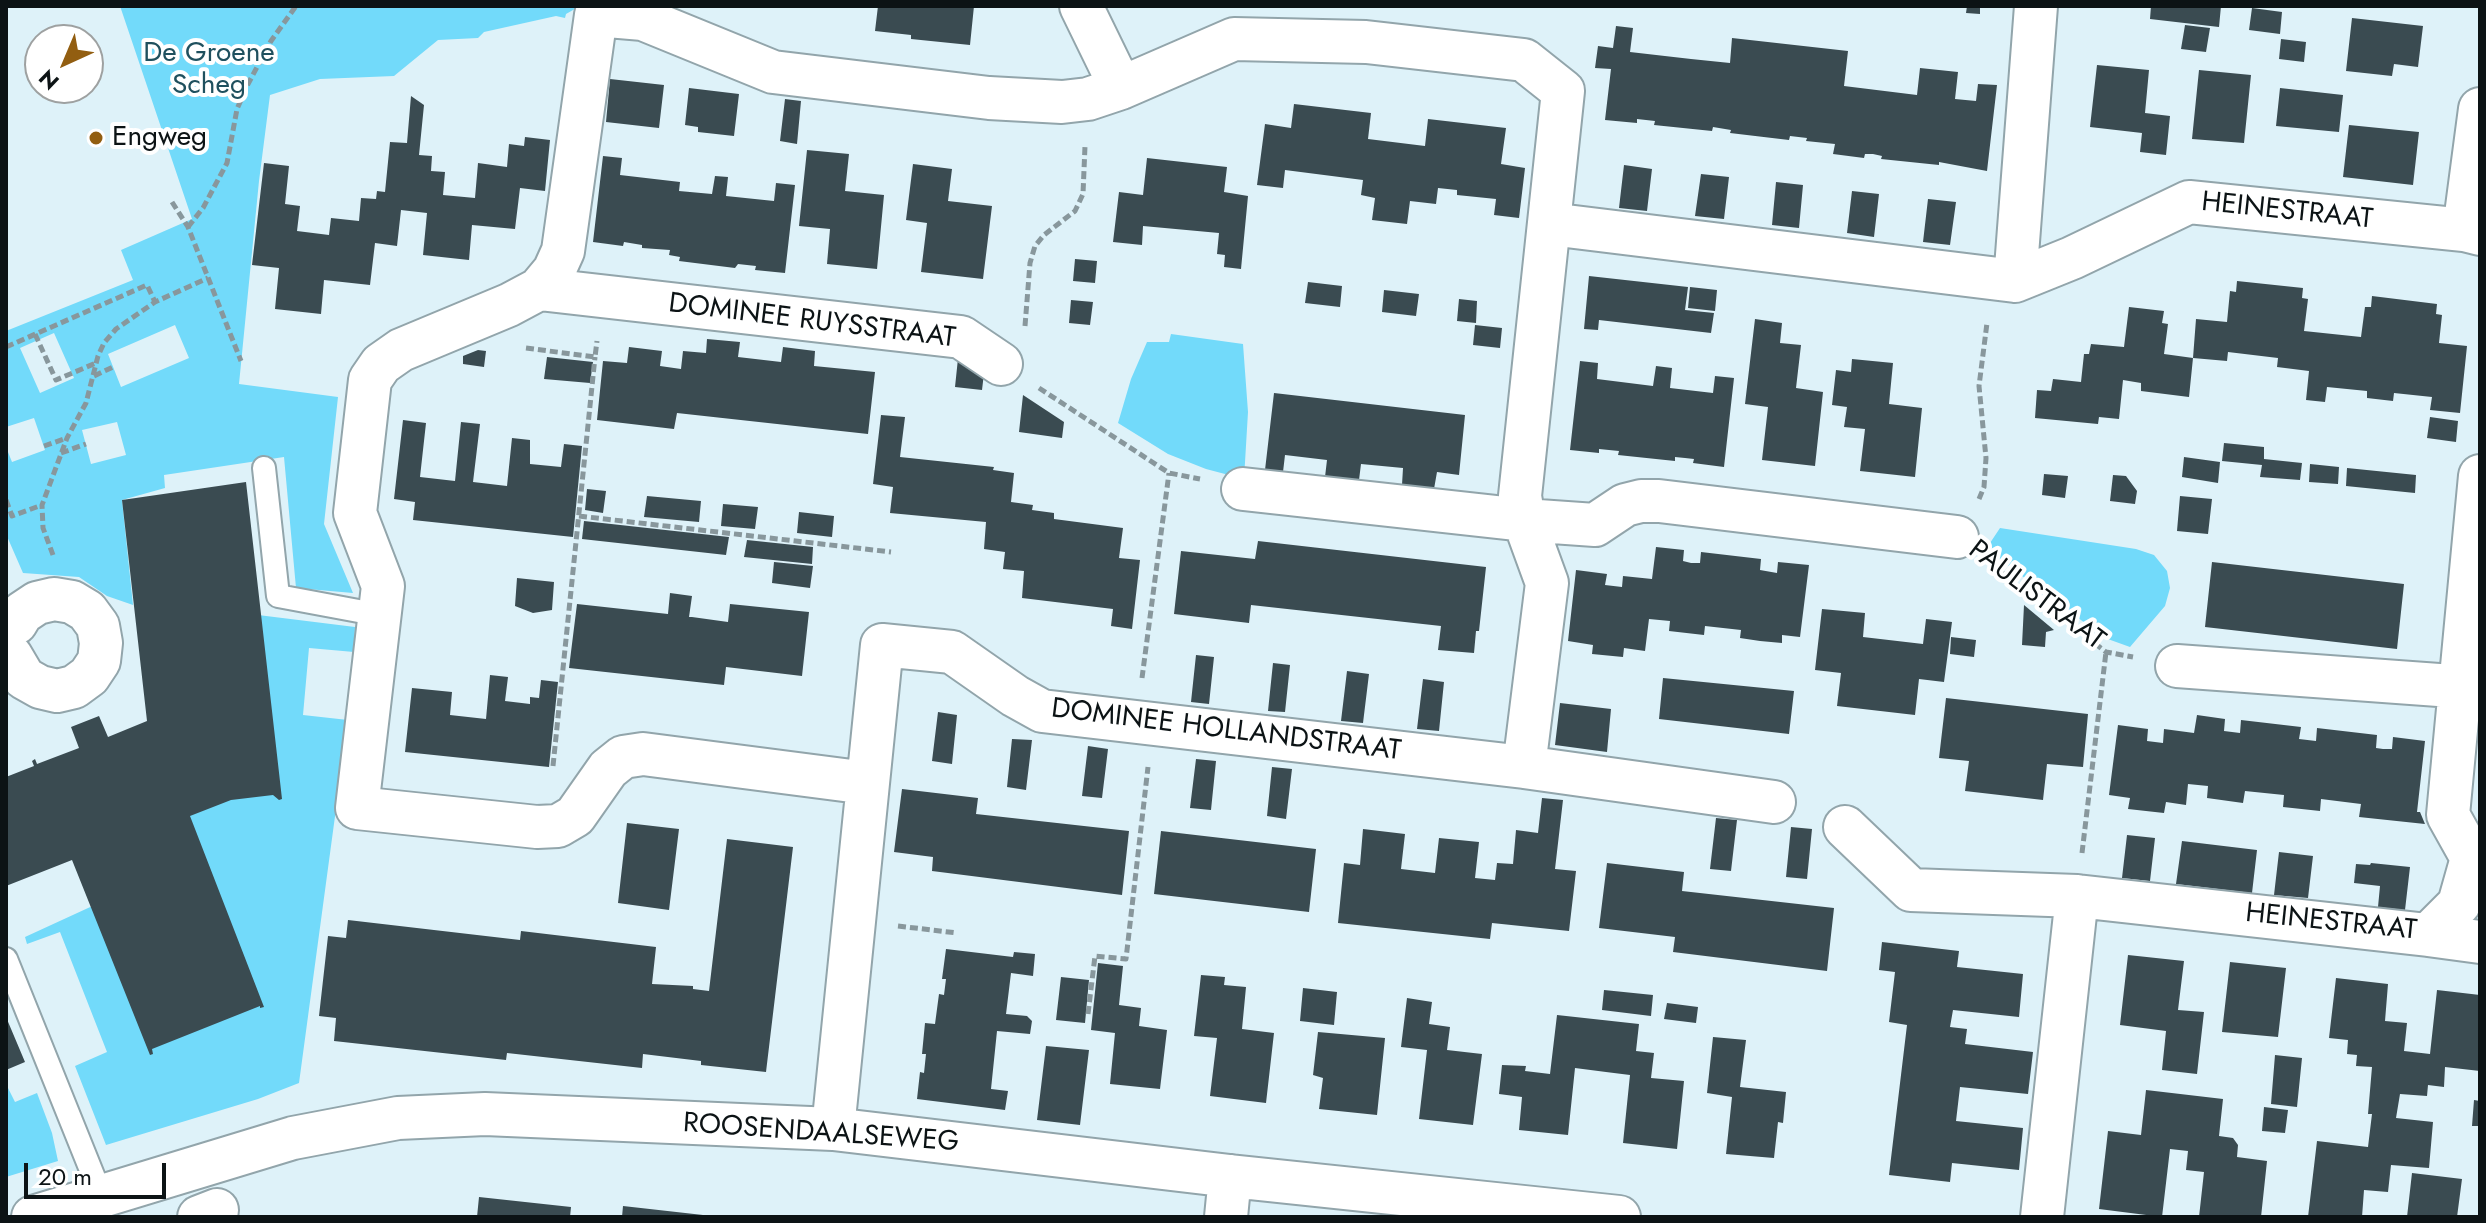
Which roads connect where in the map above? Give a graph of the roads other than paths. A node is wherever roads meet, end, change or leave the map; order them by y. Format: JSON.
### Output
{"nodes":[{"id":1,"x":1081,"y":6,"type":"edge"},
{"id":2,"x":2036,"y":6,"type":"edge"},
{"id":3,"x":1104,"y":93,"type":"junction"},
{"id":4,"x":2480,"y":109,"type":"edge"},
{"id":5,"x":1550,"y":224,"type":"junction"},
{"id":6,"x":2472,"y":232,"type":"edge"},
{"id":7,"x":2006,"y":280,"type":"junction"},
{"id":8,"x":539,"y":289,"type":"junction"},
{"id":9,"x":1001,"y":364,"type":"road end"},
{"id":10,"x":264,"y":468,"type":"dead end"},
{"id":11,"x":2480,"y":476,"type":"edge"},
{"id":12,"x":1243,"y":489,"type":"road end"},
{"id":13,"x":1524,"y":520,"type":"junction"},
{"id":14,"x":1957,"y":537,"type":"road end"},
{"id":15,"x":380,"y":615,"type":"junction"},
{"id":16,"x":10,"y":635,"type":"edge"},
{"id":17,"x":2177,"y":666,"type":"road end"},
{"id":18,"x":2470,"y":687,"type":"edge"},
{"id":19,"x":1524,"y":767,"type":"junction"},
{"id":20,"x":867,"y":783,"type":"junction"},
{"id":21,"x":1774,"y":802,"type":"dead end"},
{"id":22,"x":1845,"y":827,"type":"dead end"},
{"id":23,"x":2077,"y":896,"type":"junction"},
{"id":24,"x":2428,"y":935,"type":"junction"},
{"id":25,"x":2480,"y":942,"type":"edge"},
{"id":26,"x":6,"y":959,"type":"edge"},
{"id":27,"x":833,"y":1129,"type":"junction"},
{"id":28,"x":1230,"y":1176,"type":"junction"},
{"id":29,"x":101,"y":1195,"type":"junction"},
{"id":30,"x":33,"y":1217,"type":"edge"},
{"id":31,"x":1226,"y":1217,"type":"edge"},
{"id":32,"x":1619,"y":1217,"type":"edge"},
{"id":33,"x":2042,"y":1217,"type":"edge"}],
"edges":[{"from":1,"to":3,"type":"street"},
{"from":2,"to":7,"type":"street"},
{"from":3,"to":5,"type":"street"},
{"from":3,"to":8,"type":"street"},
{"from":4,"to":6,"type":"street"},
{"from":5,"to":7,"type":"street","name":"HEINESTRAAT"},
{"from":5,"to":13,"type":"street"},
{"from":6,"to":7,"type":"street","name":"HEINESTRAAT"},
{"from":8,"to":9,"type":"street","name":"DOMINEE RUYSSTRAAT"},
{"from":8,"to":15,"type":"street"},
{"from":10,"to":15,"type":"lane"},
{"from":11,"to":18,"type":"street","name":"HEINESTRAAT"},
{"from":12,"to":13,"type":"street"},
{"from":13,"to":14,"type":"street","name":"PAULISTRAAT"},
{"from":13,"to":19,"type":"street"},
{"from":15,"to":20,"type":"street"},
{"from":16,"to":16,"type":"street"},
{"from":17,"to":18,"type":"street"},
{"from":18,"to":24,"type":"street","name":"HEINESTRAAT"},
{"from":19,"to":20,"type":"street","name":"DOMINEE HOLLANDSTRAAT"},
{"from":19,"to":21,"type":"street","name":"DOMINEE HOLLANDSTRAAT"},
{"from":20,"to":27,"type":"street","name":"DOMINEE HOLLANDSTRAAT"},
{"from":22,"to":23,"type":"street","name":"HEINESTRAAT"},
{"from":23,"to":24,"type":"street","name":"HEINESTRAAT"},
{"from":23,"to":33,"type":"street"},
{"from":24,"to":25,"type":"street"},
{"from":26,"to":29,"type":"lane"},
{"from":27,"to":28,"type":"street","name":"ROOSENDAALSEWEG"},
{"from":27,"to":29,"type":"street","name":"ROOSENDAALSEWEG"},
{"from":28,"to":31,"type":"street"},
{"from":28,"to":32,"type":"street","name":"ROOSENDAALSEWEG"},
{"from":29,"to":30,"type":"street","name":"ROOSENDAALSEWEG"}]}
